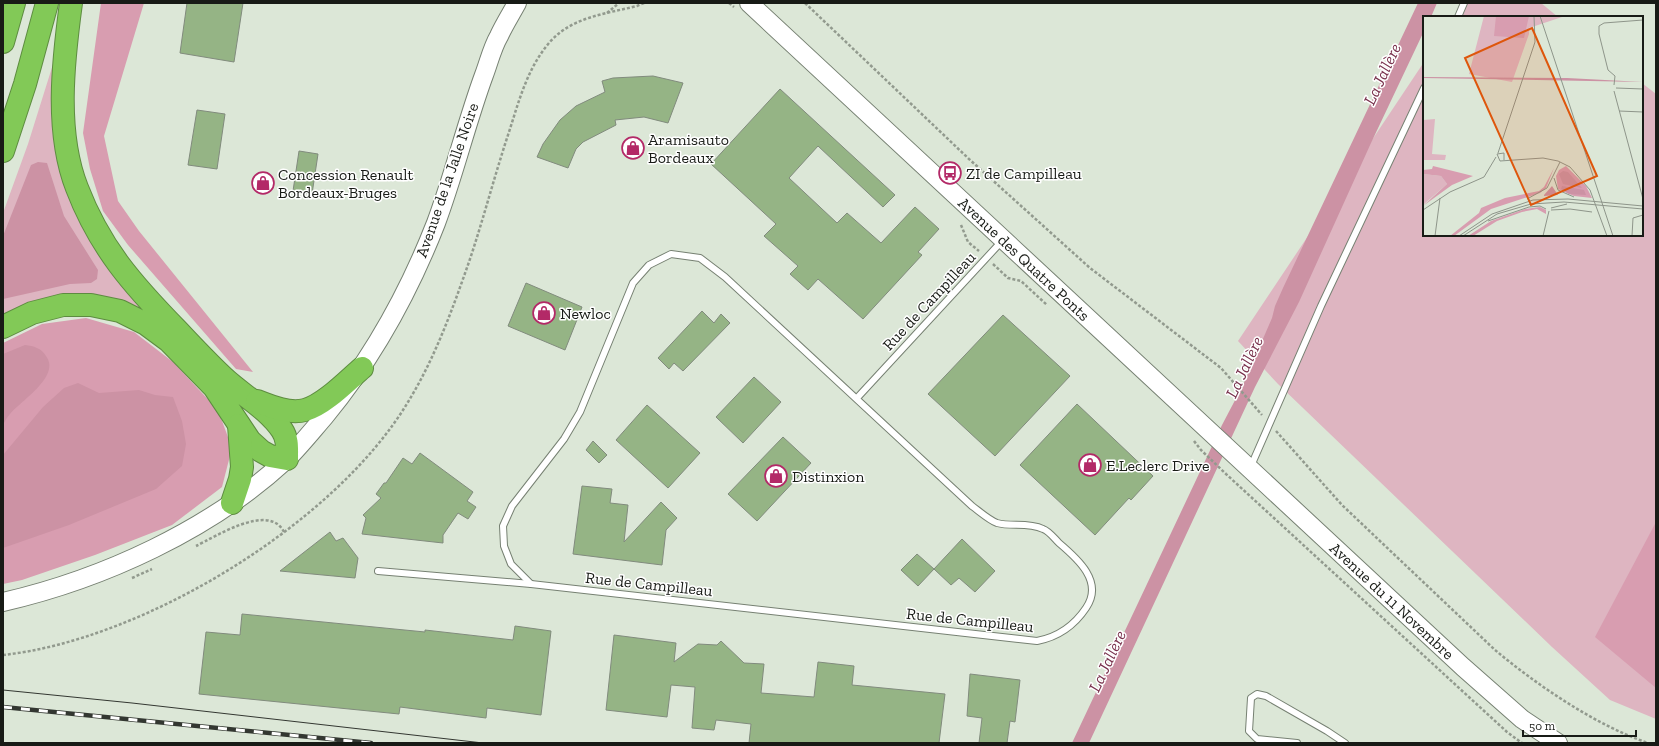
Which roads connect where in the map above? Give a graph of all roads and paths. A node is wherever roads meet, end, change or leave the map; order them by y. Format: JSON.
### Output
{"nodes":[{"id":1,"x":14,"y":3,"type":"edge"},
{"id":2,"x":47,"y":3,"type":"edge"},
{"id":3,"x":71,"y":3,"type":"edge"},
{"id":4,"x":517,"y":3,"type":"edge"},
{"id":5,"x":619,"y":3,"type":"edge"},
{"id":6,"x":644,"y":3,"type":"edge"},
{"id":7,"x":749,"y":3,"type":"edge"},
{"id":8,"x":805,"y":3,"type":"edge"},
{"id":9,"x":1464,"y":3,"type":"edge"},
{"id":10,"x":607,"y":13,"type":"junction"},
{"id":11,"x":1458,"y":16,"type":"edge"},
{"id":12,"x":3,"y":42,"type":"edge"},
{"id":13,"x":1423,"y":90,"type":"edge"},
{"id":14,"x":3,"y":152,"type":"edge"},
{"id":15,"x":1004,"y":240,"type":"junction"},
{"id":16,"x":3,"y":327,"type":"edge"},
{"id":17,"x":362,"y":368,"type":"junction"},
{"id":18,"x":247,"y":397,"type":"junction"},
{"id":19,"x":857,"y":398,"type":"junction"},
{"id":20,"x":1269,"y":423,"type":"junction"},
{"id":21,"x":239,"y":425,"type":"junction"},
{"id":22,"x":1200,"y":450,"type":"dead end"},
{"id":23,"x":1231,"y":452,"type":"joint"},
{"id":24,"x":287,"y":459,"type":"junction"},
{"id":25,"x":1249,"y":469,"type":"junction"},
{"id":26,"x":232,"y":503,"type":"junction"},
{"id":27,"x":378,"y":571,"type":"dead end"},
{"id":28,"x":531,"y":584,"type":"junction"},
{"id":29,"x":3,"y":602,"type":"edge"},
{"id":30,"x":3,"y":655,"type":"edge"},
{"id":31,"x":1297,"y":743,"type":"edge"},
{"id":32,"x":1345,"y":743,"type":"edge"},
{"id":33,"x":1522,"y":743,"type":"edge"},
{"id":34,"x":1558,"y":743,"type":"edge"},
{"id":35,"x":1648,"y":743,"type":"edge"}],
"edges":[{"from":1,"to":12,"type":"highway"},
{"from":2,"to":14,"type":"highway"},
{"from":3,"to":18,"type":"highway"},
{"from":4,"to":17,"type":"main road","name":"Avenue de la Jalle Noire"},
{"from":5,"to":10,"type":"path"},
{"from":6,"to":10,"type":"path"},
{"from":7,"to":15,"type":"main road","name":"Avenue des Quatre Ponts"},
{"from":8,"to":20,"type":"path"},
{"from":9,"to":11,"type":"lane"},
{"from":10,"to":30,"type":"path"},
{"from":13,"to":20,"type":"lane"},
{"from":15,"to":19,"type":"lane","name":"Rue de Campilleau"},
{"from":15,"to":23,"type":"main road","name":"Avenue des Quatre Ponts"},
{"from":16,"to":21,"type":"highway"},
{"from":17,"to":18,"type":"highway"},
{"from":17,"to":24,"type":"main road","name":"Avenue de la Jalle Noire"},
{"from":18,"to":24,"type":"highway"},
{"from":19,"to":28,"type":"lane","name":"Rue de Campilleau"},
{"from":19,"to":28,"type":"lane","name":"Rue de Campilleau"},
{"from":20,"to":25,"type":"lane"},
{"from":20,"to":35,"type":"path"},
{"from":21,"to":24,"type":"highway"},
{"from":21,"to":26,"type":"highway"},
{"from":22,"to":33,"type":"path"},
{"from":23,"to":25,"type":"main road","name":"Avenue du 11 Novembre"},
{"from":24,"to":26,"type":"main road","name":"Avenue de la Jalle Noire"},
{"from":25,"to":34,"type":"main road","name":"Avenue du 11 Novembre"},
{"from":26,"to":29,"type":"main road","name":"Avenue de la Jalle Noire"},
{"from":27,"to":28,"type":"lane","name":"Rue de Campilleau"},
{"from":31,"to":32,"type":"lane"}]}
